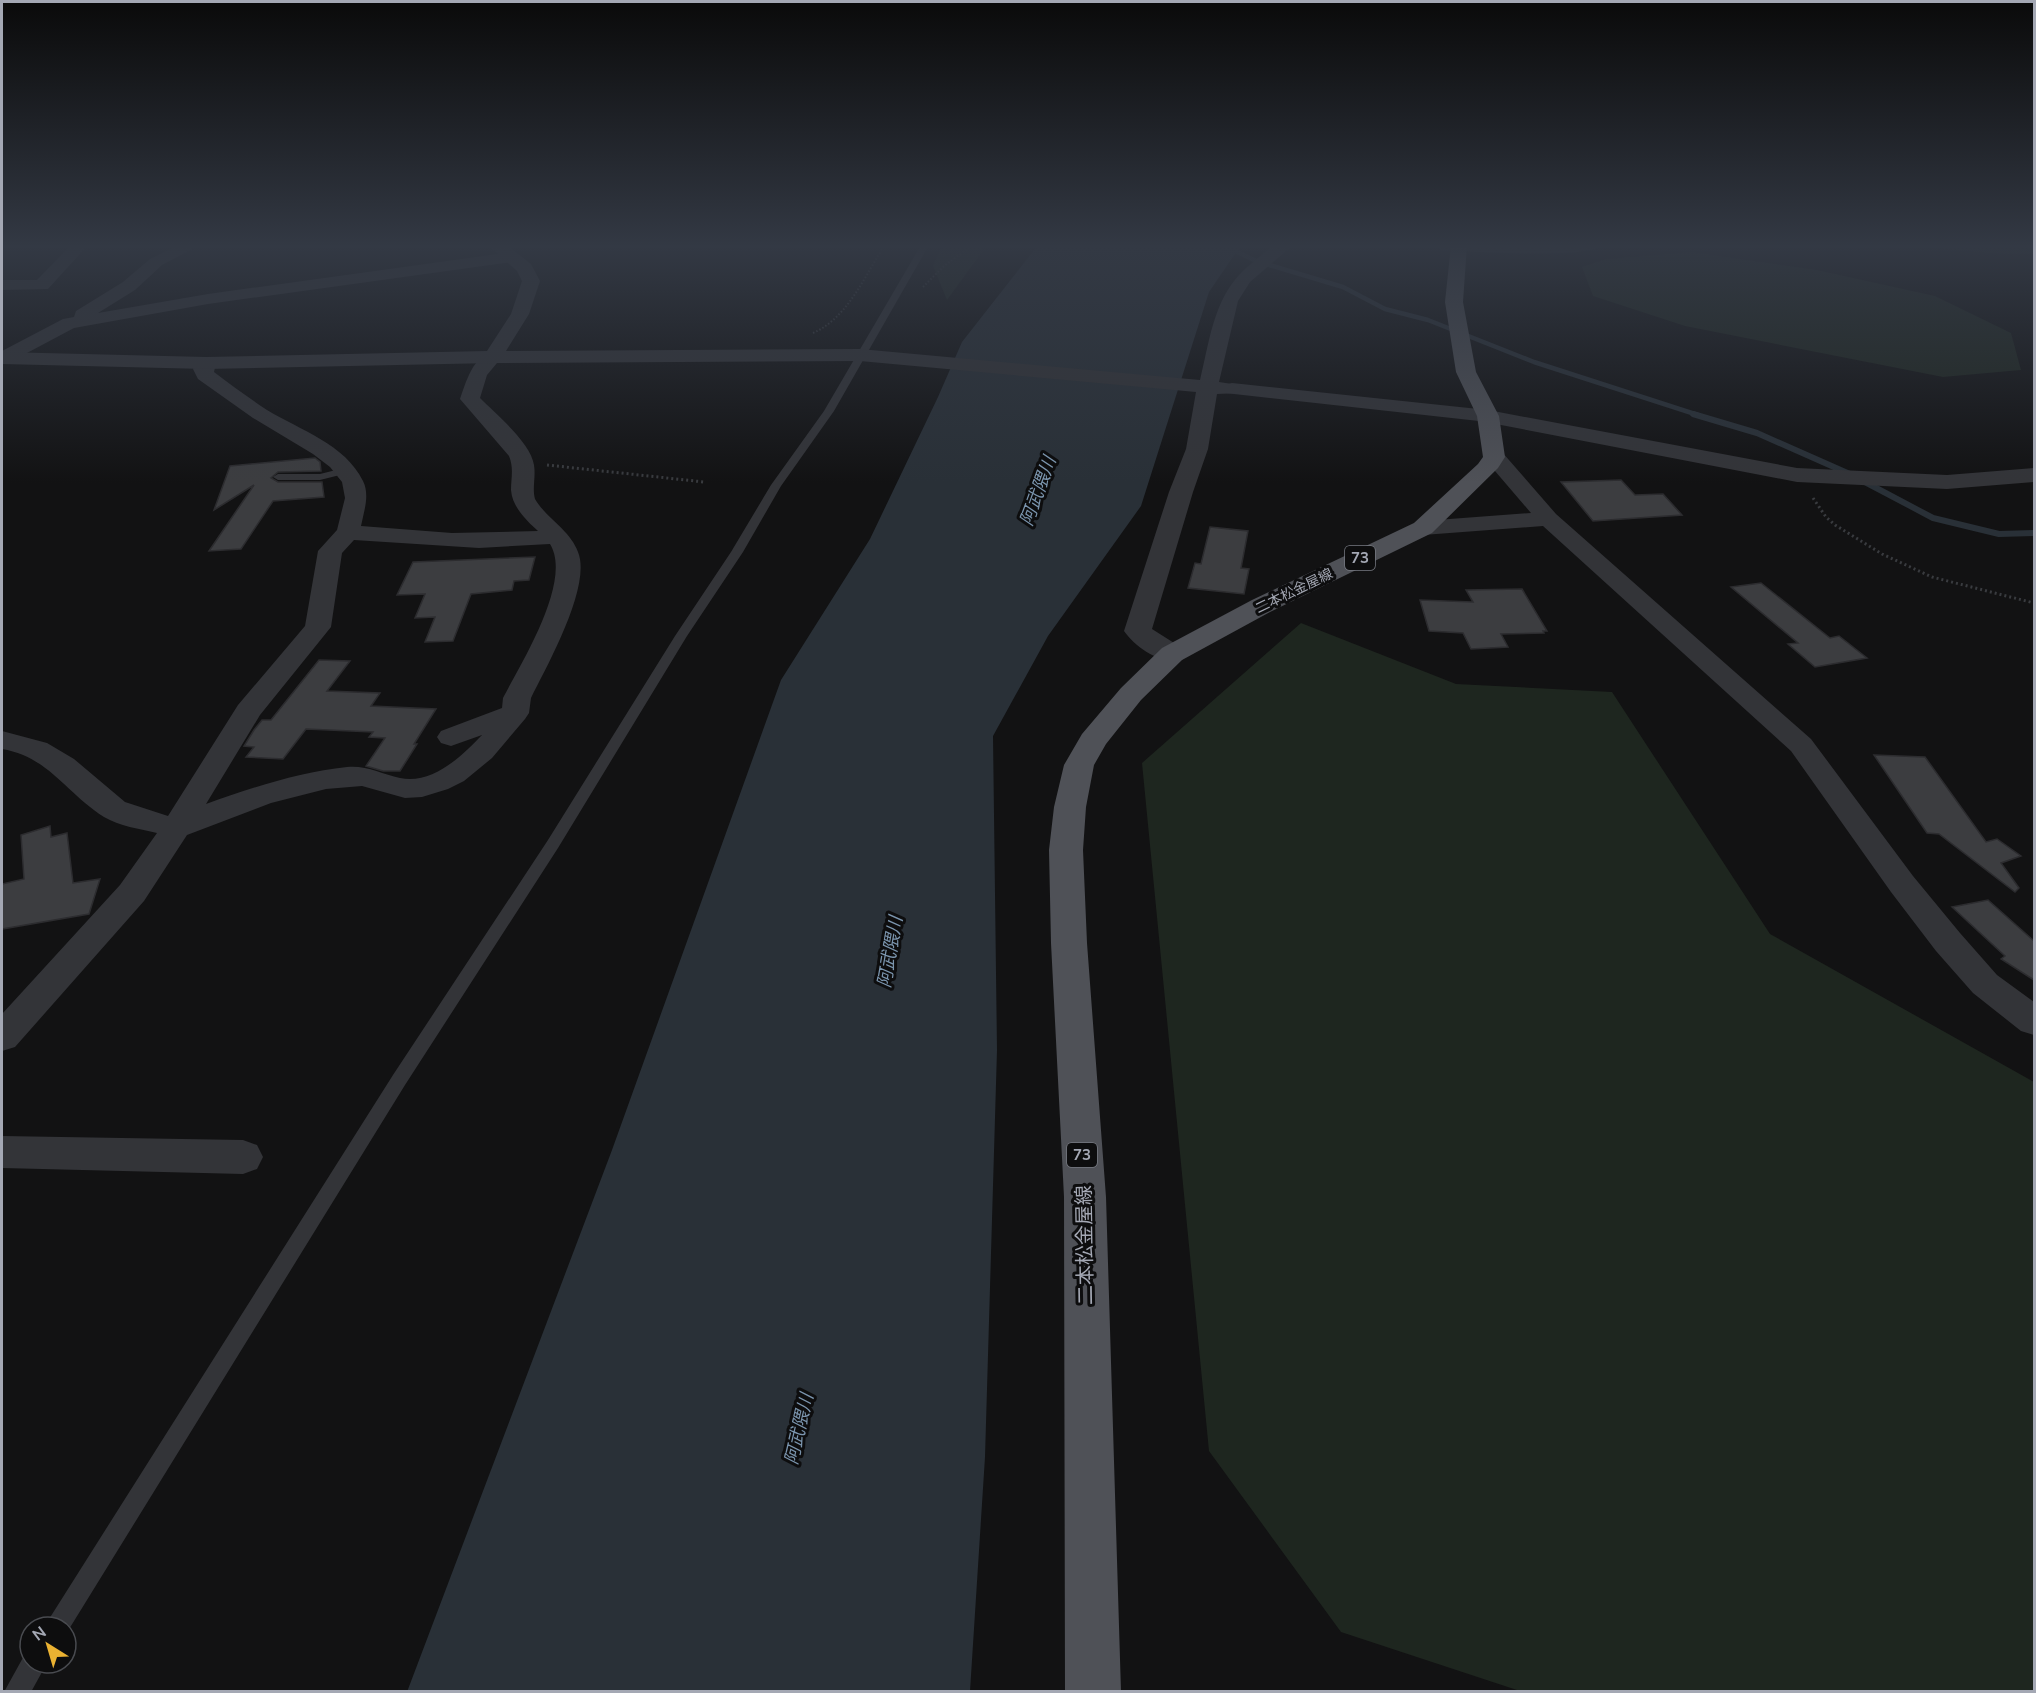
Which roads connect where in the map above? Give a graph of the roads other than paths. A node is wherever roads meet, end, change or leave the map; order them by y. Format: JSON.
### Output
{"nodes":[{"id":1,"x":67,"y":324,"type":"edge"},
{"id":2,"x":514,"y":324,"type":"edge"},
{"id":3,"x":880,"y":324,"type":"edge"},
{"id":4,"x":1223,"y":324,"type":"edge"},
{"id":5,"x":1458,"y":324,"type":"edge"},
{"id":6,"x":860,"y":355,"type":"junction"},
{"id":7,"x":493,"y":357,"type":"junction"},
{"id":8,"x":2,"y":358,"type":"edge"},
{"id":9,"x":206,"y":363,"type":"junction"},
{"id":10,"x":1232,"y":389,"type":"joint"},
{"id":11,"x":1488,"y":416,"type":"junction"},
{"id":12,"x":1494,"y":457,"type":"junction"},
{"id":13,"x":344,"y":471,"type":"junction"},
{"id":14,"x":2034,"y":475,"type":"edge"},
{"id":15,"x":279,"y":477,"type":"dead end"},
{"id":16,"x":1548,"y":519,"type":"junction"},
{"id":17,"x":1423,"y":528,"type":"junction"},
{"id":18,"x":348,"y":532,"type":"junction"},
{"id":19,"x":557,"y":536,"type":"junction"},
{"id":20,"x":1172,"y":654,"type":"junction"},
{"id":21,"x":514,"y":713,"type":"junction"},
{"id":22,"x":450,"y":737,"type":"dead end"},
{"id":23,"x":2,"y":740,"type":"edge"},
{"id":24,"x":177,"y":828,"type":"junction"},
{"id":25,"x":2034,"y":1021,"type":"edge"},
{"id":26,"x":2,"y":1037,"type":"edge"},
{"id":27,"x":2,"y":1152,"type":"edge"},
{"id":28,"x":243,"y":1156,"type":"dead end"},
{"id":29,"x":64,"y":1615,"type":"edge"},
{"id":30,"x":27,"y":1675,"type":"edge"},
{"id":31,"x":16,"y":1692,"type":"edge"},
{"id":32,"x":1093,"y":1692,"type":"edge"}],
"edges":[{"from":1,"to":8,"type":"street"},
{"from":2,"to":7,"type":"street"},
{"from":3,"to":6,"type":"lane"},
{"from":4,"to":20,"type":"street"},
{"from":5,"to":11,"type":"main road"},
{"from":6,"to":7,"type":"street"},
{"from":6,"to":10,"type":"street"},
{"from":6,"to":29,"type":"lane"},
{"from":7,"to":9,"type":"street"},
{"from":7,"to":19,"type":"street"},
{"from":8,"to":9,"type":"street"},
{"from":9,"to":13,"type":"street"},
{"from":10,"to":11,"type":"street"},
{"from":11,"to":12,"type":"main road"},
{"from":11,"to":14,"type":"street"},
{"from":12,"to":16,"type":"street"},
{"from":12,"to":17,"type":"main road","name":"二本松金屋線","number":"73"},
{"from":13,"to":15,"type":"lane"},
{"from":13,"to":18,"type":"street"},
{"from":16,"to":17,"type":"street"},
{"from":16,"to":25,"type":"street"},
{"from":17,"to":20,"type":"main road","name":"二本松金屋線","number":"73"},
{"from":18,"to":19,"type":"street"},
{"from":18,"to":24,"type":"street"},
{"from":19,"to":21,"type":"street"},
{"from":20,"to":32,"type":"main road","name":"二本松金屋線","number":"73"},
{"from":21,"to":22,"type":"street"},
{"from":21,"to":24,"type":"street"},
{"from":23,"to":24,"type":"street"},
{"from":24,"to":26,"type":"street"},
{"from":27,"to":28,"type":"street"},
{"from":30,"to":31,"type":"lane"}]}
